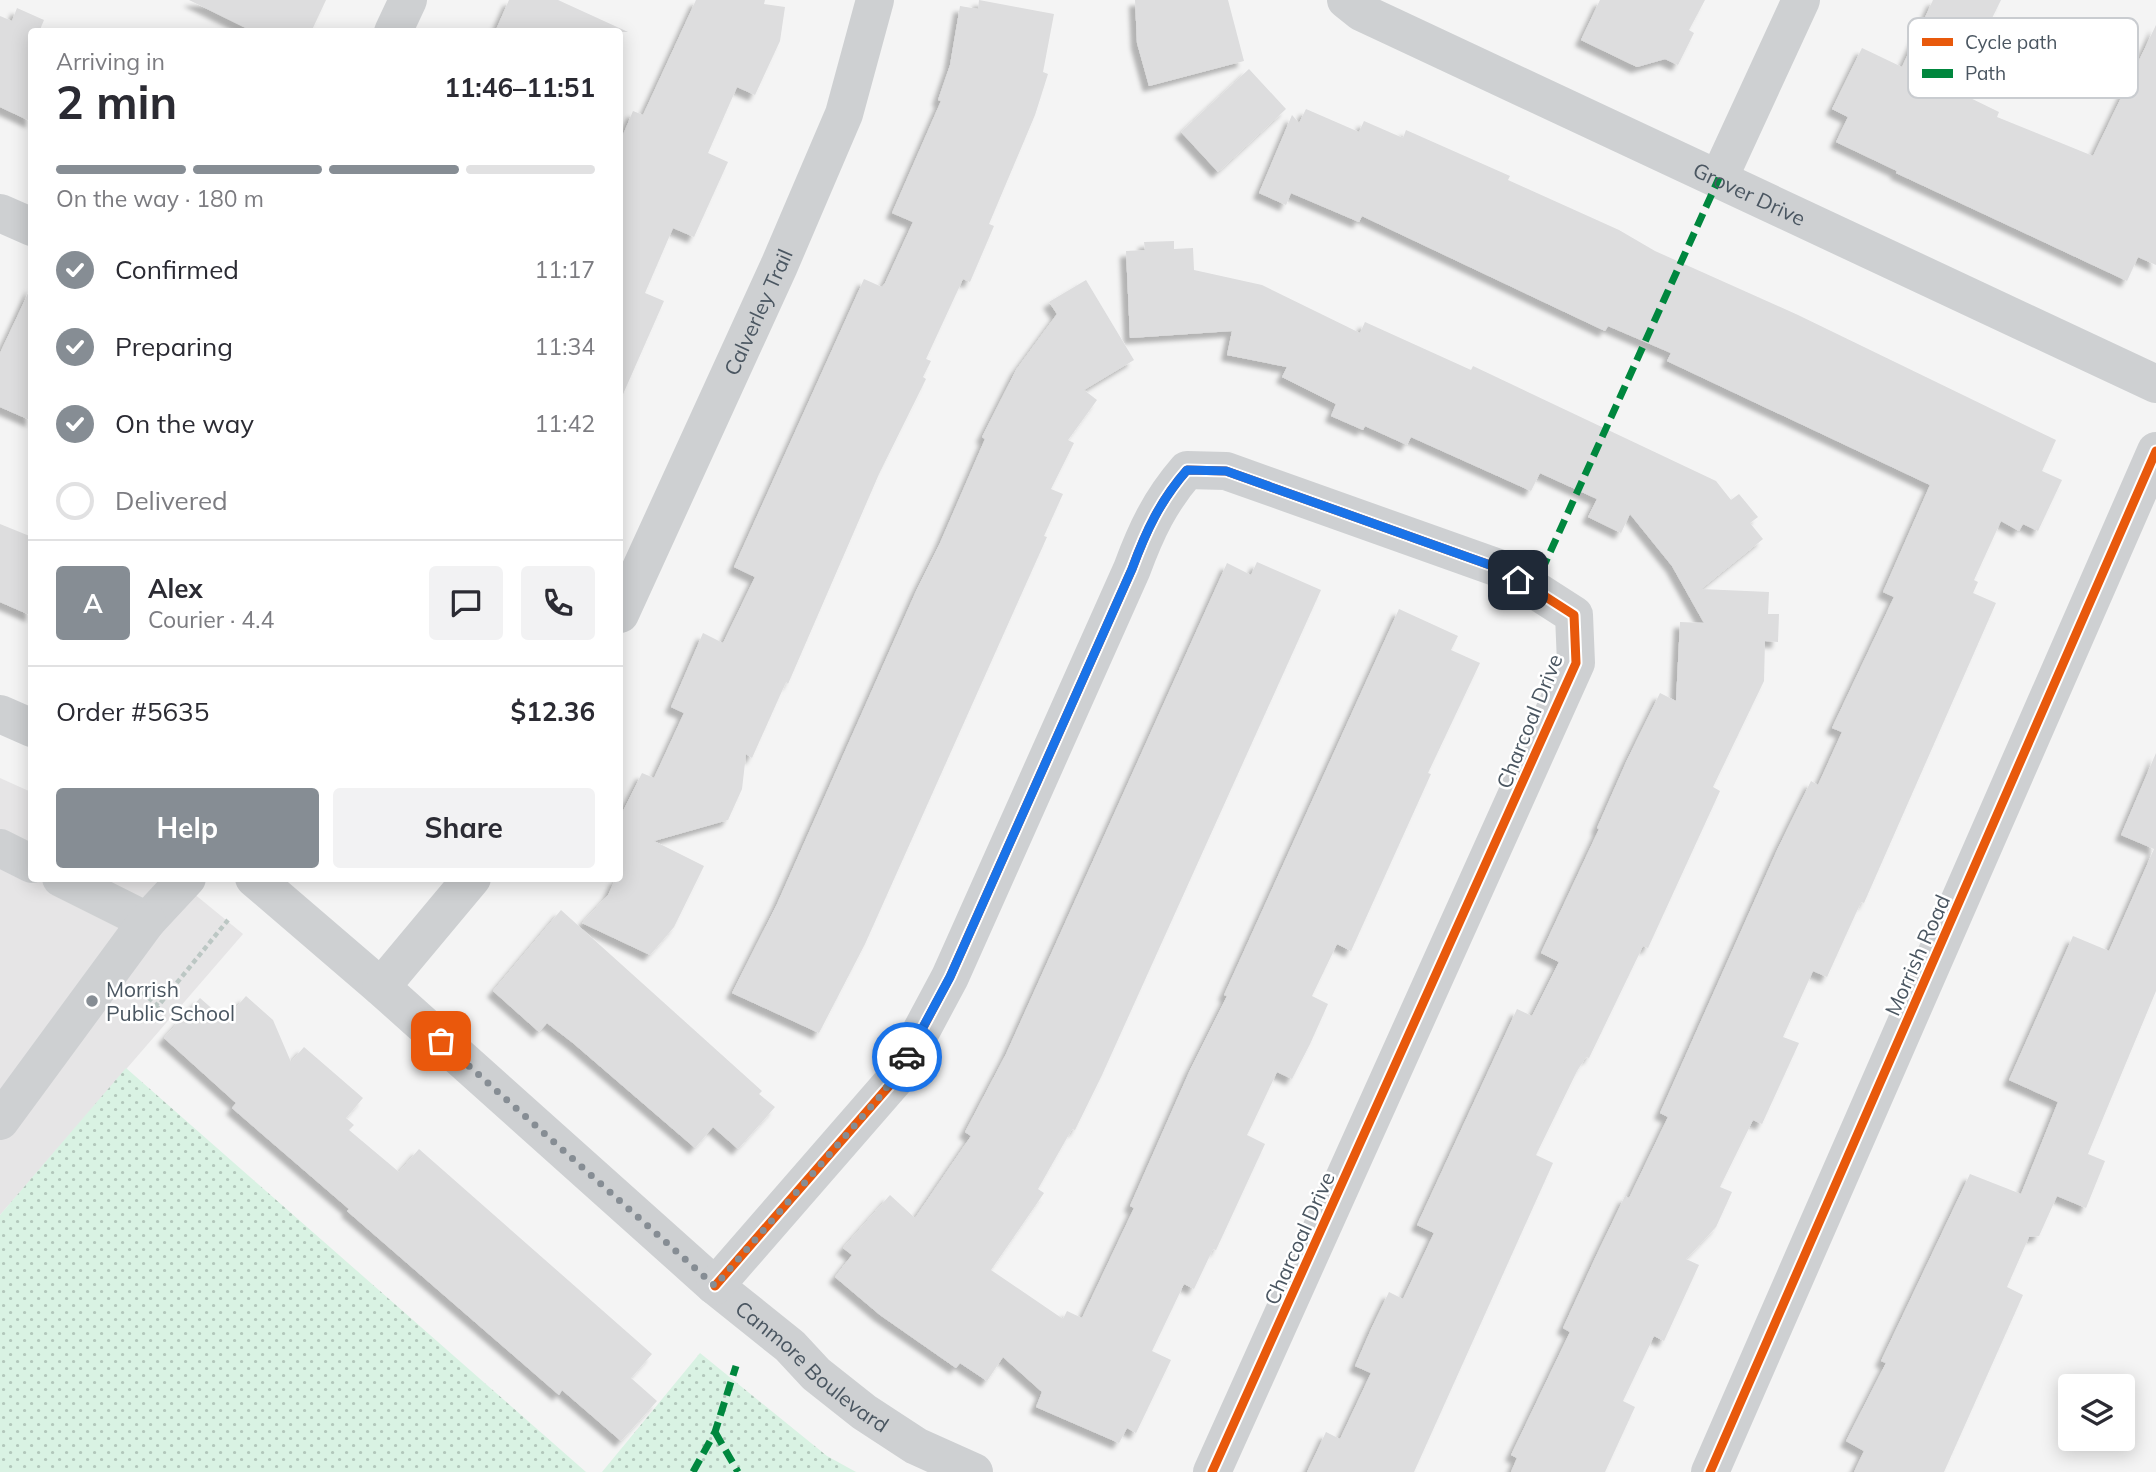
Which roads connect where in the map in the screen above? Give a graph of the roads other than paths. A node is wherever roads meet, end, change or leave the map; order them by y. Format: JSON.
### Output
{"nodes":[{"id":1,"x":408,"y":0,"type":"edge"},
{"id":2,"x":875,"y":0,"type":"edge"},
{"id":3,"x":1346,"y":0,"type":"edge"},
{"id":4,"x":1801,"y":0,"type":"edge"},
{"id":5,"x":395,"y":28,"type":"edge"},
{"id":6,"x":1719,"y":178,"type":"junction"},
{"id":7,"x":0,"y":213,"type":"edge"},
{"id":8,"x":28,"y":226,"type":"edge"},
{"id":9,"x":2156,"y":384,"type":"edge"},
{"id":10,"x":2156,"y":451,"type":"edge"},
{"id":11,"x":623,"y":607,"type":"edge"},
{"id":12,"x":0,"y":713,"type":"edge"},
{"id":13,"x":28,"y":726,"type":"edge"},
{"id":14,"x":0,"y":848,"type":"edge"},
{"id":15,"x":28,"y":862,"type":"edge"},
{"id":16,"x":69,"y":882,"type":"edge"},
{"id":17,"x":183,"y":882,"type":"edge"},
{"id":18,"x":259,"y":882,"type":"edge"},
{"id":19,"x":469,"y":882,"type":"edge"},
{"id":20,"x":146,"y":921,"type":"junction"},
{"id":21,"x":381,"y":987,"type":"junction"},
{"id":22,"x":0,"y":1121,"type":"edge"},
{"id":23,"x":715,"y":1286,"type":"junction"},
{"id":24,"x":974,"y":1472,"type":"edge"},
{"id":25,"x":1212,"y":1472,"type":"edge"},
{"id":26,"x":1710,"y":1472,"type":"edge"}],
"edges":[{"from":1,"to":5,"type":"street"},
{"from":2,"to":11,"type":"street","name":"Calverley Trail"},
{"from":3,"to":6,"type":"street","name":"Grover Drive"},
{"from":4,"to":6,"type":"street"},
{"from":6,"to":9,"type":"street","name":"Grover Drive"},
{"from":7,"to":8,"type":"street"},
{"from":10,"to":26,"type":"street","name":"Morrish Road"},
{"from":12,"to":13,"type":"street"},
{"from":14,"to":15,"type":"street"},
{"from":16,"to":20,"type":"street"},
{"from":17,"to":20,"type":"street"},
{"from":18,"to":21,"type":"street","name":"Canmore Boulevard"},
{"from":19,"to":21,"type":"street"},
{"from":20,"to":22,"type":"street"},
{"from":21,"to":23,"type":"street","name":"Canmore Boulevard"},
{"from":23,"to":24,"type":"street","name":"Canmore Boulevard"},
{"from":23,"to":25,"type":"street","name":"Charcoal Drive"}]}
